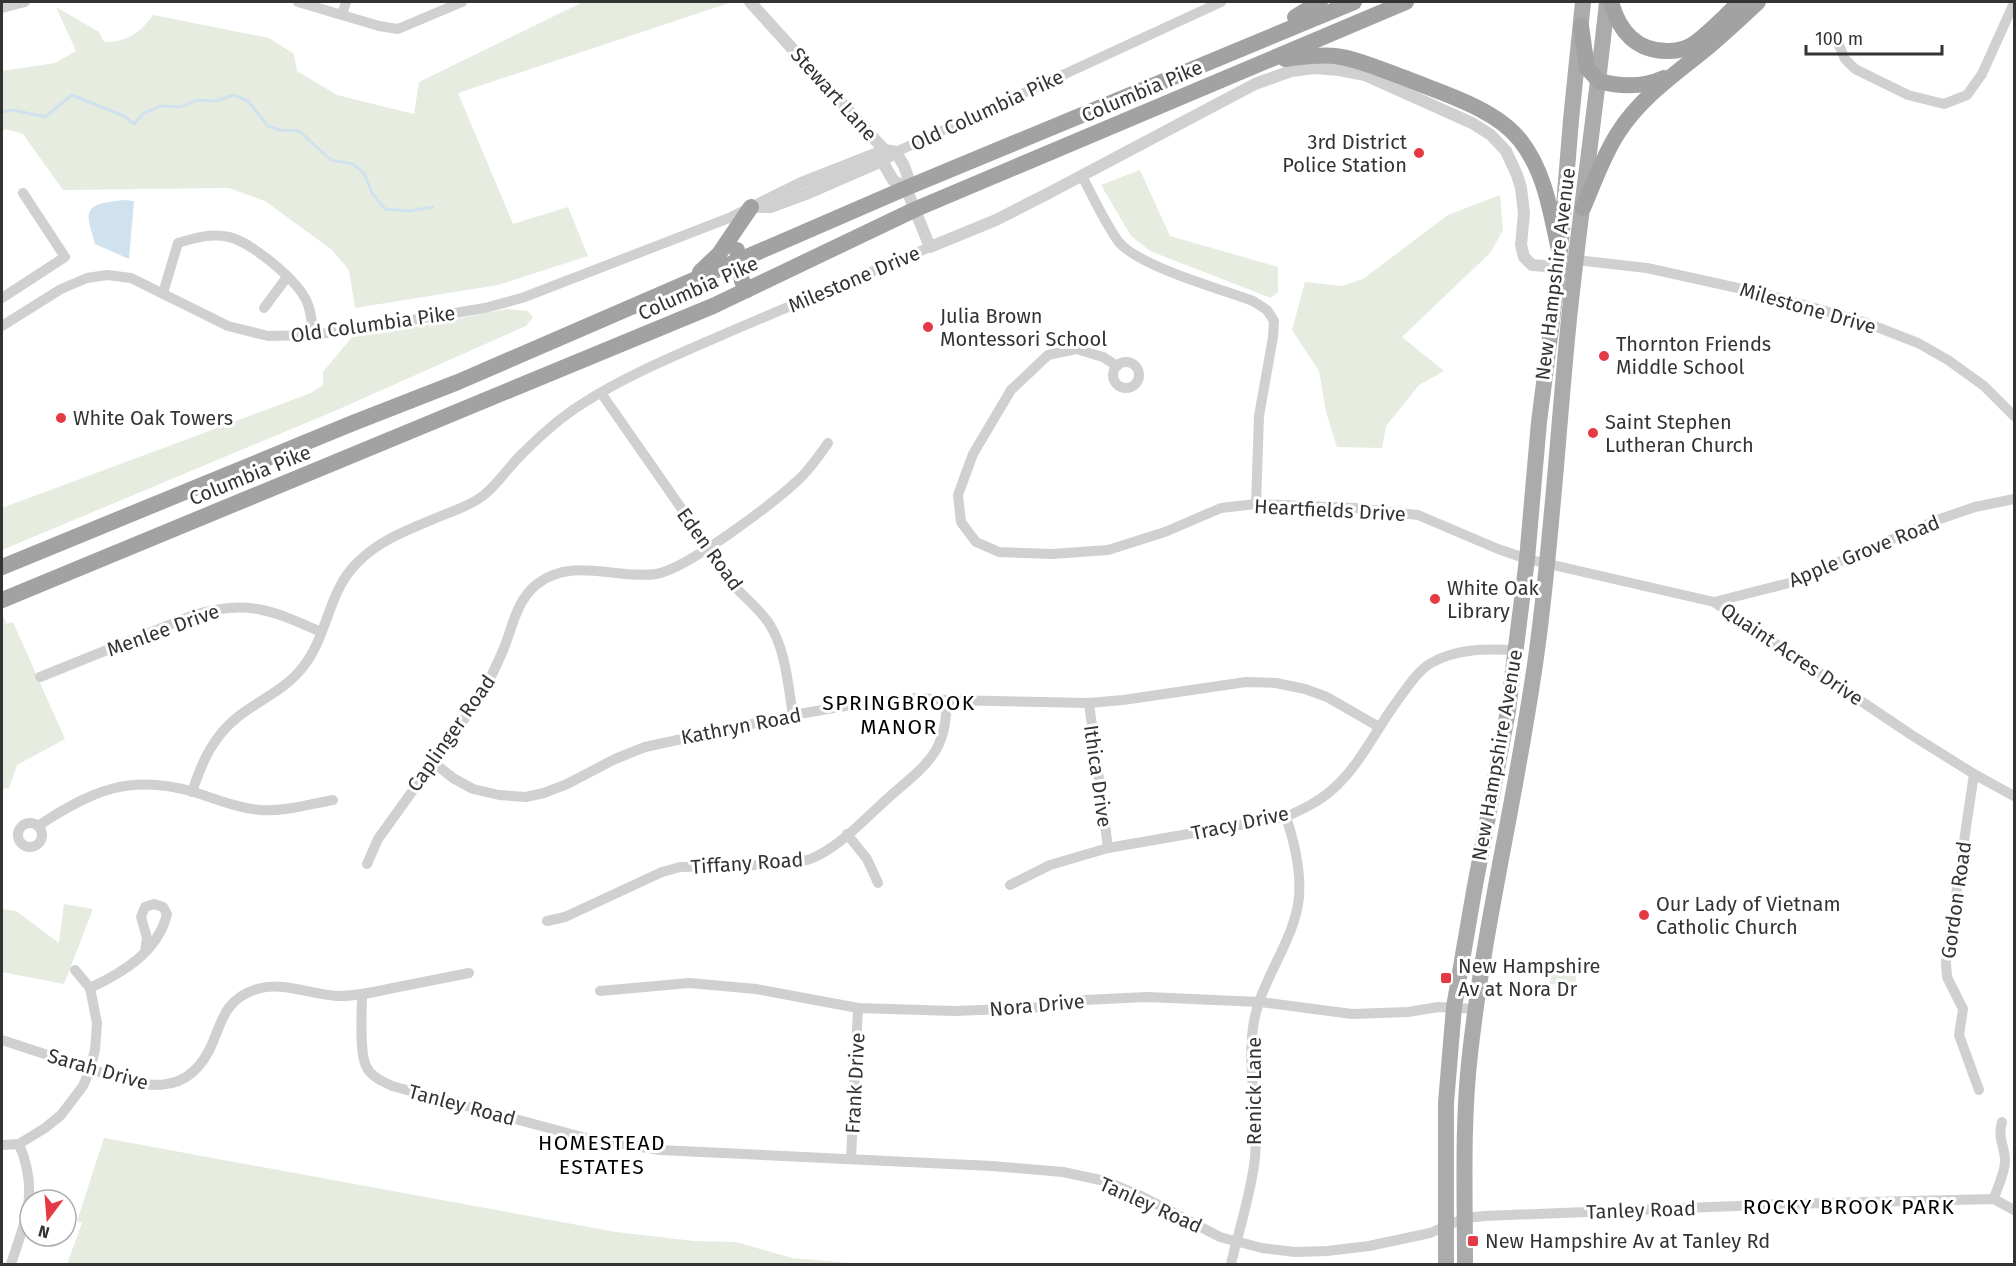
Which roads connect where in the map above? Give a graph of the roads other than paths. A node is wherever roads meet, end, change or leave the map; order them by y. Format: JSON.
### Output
{"nodes":[{"id":1,"x":25,"y":2,"type":"edge"},
{"id":2,"x":298,"y":2,"type":"edge"},
{"id":3,"x":346,"y":2,"type":"edge"},
{"id":4,"x":438,"y":2,"type":"edge"},
{"id":5,"x":462,"y":2,"type":"edge"},
{"id":6,"x":750,"y":2,"type":"edge"},
{"id":7,"x":1221,"y":2,"type":"edge"},
{"id":8,"x":1320,"y":2,"type":"edge"},
{"id":9,"x":1354,"y":2,"type":"edge"},
{"id":10,"x":1406,"y":2,"type":"edge"},
{"id":11,"x":1583,"y":2,"type":"edge"},
{"id":12,"x":1606,"y":2,"type":"edge"},
{"id":13,"x":1611,"y":2,"type":"edge"},
{"id":14,"x":1740,"y":2,"type":"edge"},
{"id":15,"x":1758,"y":2,"type":"edge"},
{"id":16,"x":2014,"y":3,"type":"edge"},
{"id":17,"x":2,"y":8,"type":"edge"},
{"id":18,"x":435,"y":14,"type":"junction"},
{"id":19,"x":342,"y":15,"type":"junction"},
{"id":20,"x":1581,"y":26,"type":"junction"},
{"id":21,"x":1838,"y":43,"type":"dead end"},
{"id":22,"x":1241,"y":49,"type":"junction"},
{"id":23,"x":1264,"y":62,"type":"junction"},
{"id":24,"x":1676,"y":72,"type":"junction"},
{"id":25,"x":1599,"y":81,"type":"junction"},
{"id":26,"x":887,"y":154,"type":"junction"},
{"id":27,"x":1082,"y":176,"type":"junction"},
{"id":28,"x":906,"y":188,"type":"junction"},
{"id":29,"x":23,"y":193,"type":"dead end"},
{"id":30,"x":1583,"y":208,"type":"junction"},
{"id":31,"x":916,"y":209,"type":"junction"},
{"id":32,"x":747,"y":214,"type":"junction"},
{"id":33,"x":930,"y":247,"type":"junction"},
{"id":34,"x":737,"y":260,"type":"junction"},
{"id":35,"x":1565,"y":261,"type":"junction"},
{"id":36,"x":287,"y":277,"type":"junction"},
{"id":37,"x":691,"y":281,"type":"junction"},
{"id":38,"x":747,"y":290,"type":"junction"},
{"id":39,"x":163,"y":293,"type":"junction"},
{"id":40,"x":2,"y":298,"type":"edge"},
{"id":41,"x":264,"y":308,"type":"dead end"},
{"id":42,"x":2,"y":326,"type":"edge"},
{"id":43,"x":313,"y":335,"type":"junction"},
{"id":44,"x":1117,"y":366,"type":"dead end"},
{"id":45,"x":601,"y":393,"type":"junction"},
{"id":46,"x":2014,"y":416,"type":"edge"},
{"id":47,"x":828,"y":443,"type":"dead end"},
{"id":48,"x":2014,"y":499,"type":"edge"},
{"id":49,"x":1256,"y":504,"type":"junction"},
{"id":50,"x":708,"y":548,"type":"junction"},
{"id":51,"x":1527,"y":559,"type":"junction"},
{"id":52,"x":1548,"y":564,"type":"junction"},
{"id":53,"x":2,"y":567,"type":"edge"},
{"id":54,"x":2,"y":600,"type":"edge"},
{"id":55,"x":1714,"y":602,"type":"junction"},
{"id":56,"x":321,"y":632,"type":"junction"},
{"id":57,"x":1515,"y":650,"type":"junction"},
{"id":58,"x":40,"y":677,"type":"dead end"},
{"id":59,"x":947,"y":700,"type":"junction"},
{"id":60,"x":1089,"y":703,"type":"junction"},
{"id":61,"x":793,"y":715,"type":"junction"},
{"id":62,"x":1379,"y":728,"type":"junction"},
{"id":63,"x":434,"y":763,"type":"junction"},
{"id":64,"x":1497,"y":774,"type":"junction"},
{"id":65,"x":1974,"y":774,"type":"junction"},
{"id":66,"x":1516,"y":778,"type":"junction"},
{"id":67,"x":192,"y":792,"type":"junction"},
{"id":68,"x":2014,"y":796,"type":"edge"},
{"id":69,"x":333,"y":800,"type":"dead end"},
{"id":70,"x":1286,"y":817,"type":"junction"},
{"id":71,"x":38,"y":826,"type":"dead end"},
{"id":72,"x":848,"y":834,"type":"junction"},
{"id":73,"x":1108,"y":848,"type":"junction"},
{"id":74,"x":367,"y":864,"type":"dead end"},
{"id":75,"x":878,"y":883,"type":"dead end"},
{"id":76,"x":1010,"y":885,"type":"dead end"},
{"id":77,"x":547,"y":921,"type":"dead end"},
{"id":78,"x":145,"y":951,"type":"dead end"},
{"id":79,"x":75,"y":970,"type":"dead end"},
{"id":80,"x":469,"y":973,"type":"dead end"},
{"id":81,"x":90,"y":988,"type":"junction"},
{"id":82,"x":600,"y":991,"type":"dead end"},
{"id":83,"x":362,"y":994,"type":"junction"},
{"id":84,"x":1260,"y":1002,"type":"junction"},
{"id":85,"x":1454,"y":1007,"type":"junction"},
{"id":86,"x":858,"y":1008,"type":"junction"},
{"id":87,"x":1476,"y":1009,"type":"junction"},
{"id":88,"x":2,"y":1040,"type":"edge"},
{"id":89,"x":90,"y":1069,"type":"junction"},
{"id":90,"x":1979,"y":1090,"type":"dead end"},
{"id":91,"x":2002,"y":1122,"type":"dead end"},
{"id":92,"x":20,"y":1144,"type":"junction"},
{"id":93,"x":2,"y":1145,"type":"edge"},
{"id":94,"x":851,"y":1159,"type":"junction"},
{"id":95,"x":1994,"y":1199,"type":"junction"},
{"id":96,"x":2014,"y":1210,"type":"edge"},
{"id":97,"x":1465,"y":1218,"type":"junction"},
{"id":98,"x":1445,"y":1226,"type":"junction"},
{"id":99,"x":1236,"y":1242,"type":"junction"},
{"id":100,"x":11,"y":1264,"type":"edge"},
{"id":101,"x":1231,"y":1264,"type":"edge"},
{"id":102,"x":1446,"y":1264,"type":"edge"},
{"id":103,"x":1465,"y":1264,"type":"edge"}],
"edges":[{"from":1,"to":17,"type":"street"},
{"from":2,"to":19,"type":"street"},
{"from":3,"to":19,"type":"street"},
{"from":4,"to":18,"type":"street"},
{"from":5,"to":18,"type":"street"},
{"from":6,"to":26,"type":"street","name":"Stewart Lane"},
{"from":7,"to":26,"type":"street","name":"Old Columbia Pike"},
{"from":8,"to":22,"type":"highway"},
{"from":9,"to":22,"type":"highway","name":"Columbia Pike"},
{"from":10,"to":23,"type":"highway","name":"Columbia Pike"},
{"from":11,"to":20,"type":"main road","name":"New Hampshire Avenue"},
{"from":12,"to":25,"type":"main road","name":"New Hampshire Avenue"},
{"from":13,"to":14,"type":"highway"},
{"from":15,"to":24,"type":"highway"},
{"from":16,"to":21,"type":"street"},
{"from":18,"to":19,"type":"street"},
{"from":20,"to":25,"type":"highway"},
{"from":20,"to":35,"type":"main road","name":"New Hampshire Avenue"},
{"from":22,"to":28,"type":"highway","name":"Columbia Pike"},
{"from":23,"to":31,"type":"highway","name":"Columbia Pike"},
{"from":23,"to":35,"type":"highway"},
{"from":24,"to":25,"type":"highway"},
{"from":24,"to":30,"type":"highway"},
{"from":25,"to":30,"type":"main road","name":"New Hampshire Avenue"},
{"from":26,"to":28,"type":"street","name":"Stewart Lane"},
{"from":26,"to":32,"type":"street","name":"Old Columbia Pike"},
{"from":27,"to":33,"type":"street","name":"Milestone Drive"},
{"from":27,"to":35,"type":"street","name":"Milestone Drive"},
{"from":27,"to":49,"type":"street"},
{"from":28,"to":31,"type":"street","name":"Stewart Lane"},
{"from":28,"to":34,"type":"highway","name":"Columbia Pike"},
{"from":29,"to":40,"type":"street"},
{"from":30,"to":35,"type":"main road","name":"New Hampshire Avenue"},
{"from":31,"to":33,"type":"street","name":"Stewart Lane"},
{"from":31,"to":38,"type":"highway","name":"Columbia Pike"},
{"from":32,"to":34,"type":"highway"},
{"from":32,"to":37,"type":"highway"},
{"from":32,"to":43,"type":"street","name":"Old Columbia Pike"},
{"from":33,"to":45,"type":"street","name":"Milestone Drive"},
{"from":34,"to":37,"type":"highway","name":"Columbia Pike"},
{"from":34,"to":38,"type":"highway"},
{"from":35,"to":46,"type":"street","name":"Milestone Drive"},
{"from":35,"to":51,"type":"main road","name":"New Hampshire Avenue"},
{"from":35,"to":52,"type":"main road","name":"New Hampshire Avenue"},
{"from":36,"to":39,"type":"street"},
{"from":36,"to":41,"type":"street"},
{"from":36,"to":43,"type":"street"},
{"from":37,"to":53,"type":"highway","name":"Columbia Pike"},
{"from":38,"to":54,"type":"highway","name":"Columbia Pike"},
{"from":39,"to":42,"type":"street","name":"Old Columbia Pike"},
{"from":39,"to":43,"type":"street","name":"Old Columbia Pike"},
{"from":44,"to":49,"type":"street","name":"Heartfields Drive"},
{"from":45,"to":50,"type":"street","name":"Eden Road"},
{"from":45,"to":56,"type":"street","name":"Milestone Drive"},
{"from":47,"to":50,"type":"street","name":"Caplinger Road"},
{"from":48,"to":55,"type":"street","name":"Apple Grove Road"},
{"from":49,"to":51,"type":"street","name":"Heartfields Drive"},
{"from":50,"to":61,"type":"street","name":"Eden Road"},
{"from":50,"to":63,"type":"street","name":"Caplinger Road"},
{"from":51,"to":52,"type":"street","name":"Heartfields Drive"},
{"from":51,"to":57,"type":"main road","name":"New Hampshire Avenue"},
{"from":52,"to":55,"type":"street","name":"Quaint Acres Drive"},
{"from":52,"to":66,"type":"main road","name":"New Hampshire Avenue"},
{"from":55,"to":65,"type":"street","name":"Quaint Acres Drive"},
{"from":56,"to":58,"type":"street","name":"Menlee Drive"},
{"from":56,"to":67,"type":"street","name":"Milestone Drive"},
{"from":57,"to":62,"type":"street","name":"Tracy Drive"},
{"from":57,"to":64,"type":"main road","name":"New Hampshire Avenue"},
{"from":59,"to":60,"type":"street","name":"Kathryn Road"},
{"from":59,"to":61,"type":"street","name":"Kathryn Road"},
{"from":59,"to":72,"type":"street","name":"Tiffany Road"},
{"from":60,"to":62,"type":"street","name":"Kathryn Road"},
{"from":60,"to":73,"type":"street","name":"Ithica Drive"},
{"from":61,"to":63,"type":"street","name":"Kathryn Road"},
{"from":62,"to":70,"type":"street","name":"Tracy Drive"},
{"from":63,"to":74,"type":"street","name":"Caplinger Road"},
{"from":64,"to":66,"type":"main road"},
{"from":64,"to":85,"type":"main road","name":"New Hampshire Avenue"},
{"from":65,"to":68,"type":"street","name":"Quaint Acres Drive"},
{"from":65,"to":90,"type":"street","name":"Gordon Road"},
{"from":66,"to":87,"type":"main road","name":"New Hampshire Avenue"},
{"from":67,"to":69,"type":"street"},
{"from":67,"to":71,"type":"street"},
{"from":70,"to":73,"type":"street","name":"Tracy Drive"},
{"from":70,"to":84,"type":"street","name":"Renick Lane"},
{"from":72,"to":75,"type":"street"},
{"from":72,"to":77,"type":"street","name":"Tiffany Road"},
{"from":73,"to":76,"type":"street","name":"Tracy Drive"},
{"from":78,"to":81,"type":"street"},
{"from":79,"to":81,"type":"street"},
{"from":80,"to":83,"type":"street","name":"Sarah Drive"},
{"from":81,"to":89,"type":"street"},
{"from":82,"to":86,"type":"street","name":"Nora Drive"},
{"from":83,"to":89,"type":"street","name":"Sarah Drive"},
{"from":83,"to":94,"type":"street","name":"Tanley Road"},
{"from":84,"to":85,"type":"street","name":"Nora Drive"},
{"from":84,"to":86,"type":"street","name":"Nora Drive"},
{"from":84,"to":99,"type":"street","name":"Renick Lane"},
{"from":85,"to":87,"type":"street","name":"Nora Drive"},
{"from":85,"to":98,"type":"main road","name":"New Hampshire Avenue"},
{"from":86,"to":94,"type":"street","name":"Frank Drive"},
{"from":87,"to":97,"type":"main road","name":"New Hampshire Avenue"},
{"from":88,"to":89,"type":"street","name":"Sarah Drive"},
{"from":89,"to":92,"type":"street"},
{"from":91,"to":95,"type":"street"},
{"from":92,"to":93,"type":"street"},
{"from":92,"to":100,"type":"street"},
{"from":94,"to":99,"type":"street","name":"Tanley Road"},
{"from":95,"to":96,"type":"street"},
{"from":95,"to":97,"type":"street","name":"Tanley Road"},
{"from":97,"to":98,"type":"street","name":"Tanley Road"},
{"from":97,"to":103,"type":"main road","name":"New Hampshire Avenue"},
{"from":98,"to":99,"type":"street","name":"Tanley Road"},
{"from":98,"to":102,"type":"main road","name":"New Hampshire Avenue"},
{"from":99,"to":101,"type":"street","name":"Renick Lane"}]}
